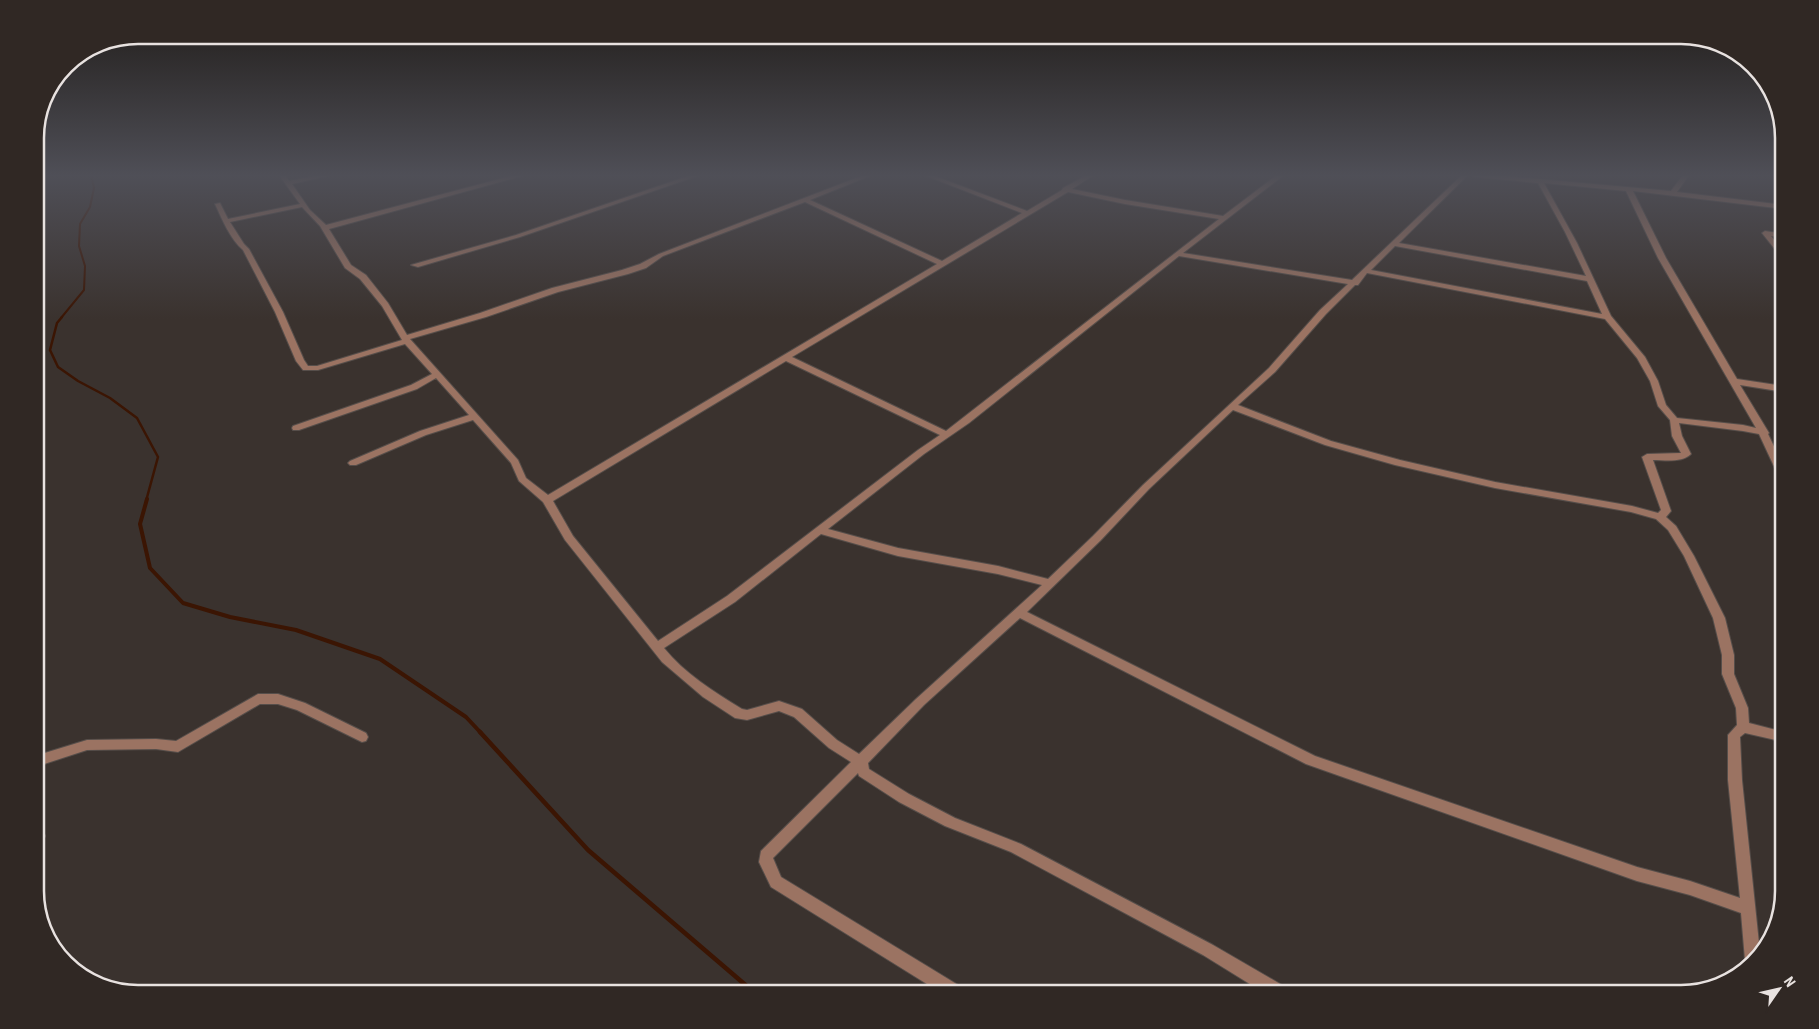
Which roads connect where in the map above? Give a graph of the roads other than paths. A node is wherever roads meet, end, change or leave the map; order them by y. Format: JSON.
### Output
{"nodes":[{"id":1,"x":227,"y":223,"type":"edge"},
{"id":2,"x":319,"y":223,"type":"edge"},
{"id":3,"x":343,"y":223,"type":"edge"},
{"id":4,"x":556,"y":223,"type":"edge"},
{"id":5,"x":745,"y":223,"type":"edge"},
{"id":6,"x":855,"y":223,"type":"edge"},
{"id":7,"x":1010,"y":223,"type":"edge"},
{"id":8,"x":1219,"y":223,"type":"edge"},
{"id":9,"x":1415,"y":223,"type":"edge"},
{"id":10,"x":1564,"y":223,"type":"edge"},
{"id":11,"x":1645,"y":223,"type":"edge"},
{"id":12,"x":324,"y":228,"type":"junction"},
{"id":13,"x":1775,"y":235,"type":"edge"},
{"id":14,"x":1393,"y":244,"type":"junction"},
{"id":15,"x":1775,"y":245,"type":"edge"},
{"id":16,"x":1178,"y":254,"type":"junction"},
{"id":17,"x":942,"y":264,"type":"junction"},
{"id":18,"x":415,"y":265,"type":"dead end"},
{"id":19,"x":1367,"y":271,"type":"junction"},
{"id":20,"x":1590,"y":279,"type":"junction"},
{"id":21,"x":1355,"y":282,"type":"junction"},
{"id":22,"x":1608,"y":318,"type":"junction"},
{"id":23,"x":407,"y":340,"type":"junction"},
{"id":24,"x":784,"y":357,"type":"junction"},
{"id":25,"x":437,"y":374,"type":"junction"},
{"id":26,"x":1732,"y":381,"type":"junction"},
{"id":27,"x":1775,"y":388,"type":"edge"},
{"id":28,"x":1232,"y":406,"type":"junction"},
{"id":29,"x":473,"y":417,"type":"junction"},
{"id":30,"x":1674,"y":420,"type":"junction"},
{"id":31,"x":296,"y":428,"type":"dead end"},
{"id":32,"x":1764,"y":433,"type":"junction"},
{"id":33,"x":947,"y":435,"type":"junction"},
{"id":34,"x":1775,"y":457,"type":"edge"},
{"id":35,"x":353,"y":463,"type":"dead end"},
{"id":36,"x":547,"y":500,"type":"junction"},
{"id":37,"x":1660,"y":517,"type":"junction"},
{"id":38,"x":821,"y":531,"type":"junction"},
{"id":39,"x":1050,"y":583,"type":"junction"},
{"id":40,"x":1019,"y":613,"type":"junction"},
{"id":41,"x":658,"y":646,"type":"junction"},
{"id":42,"x":1743,"y":727,"type":"junction"},
{"id":43,"x":1775,"y":735,"type":"edge"},
{"id":44,"x":362,"y":737,"type":"dead end"},
{"id":45,"x":44,"y":759,"type":"edge"},
{"id":46,"x":860,"y":762,"type":"junction"},
{"id":47,"x":1748,"y":908,"type":"junction"},
{"id":48,"x":1752,"y":953,"type":"edge"},
{"id":49,"x":943,"y":985,"type":"edge"},
{"id":50,"x":1266,"y":985,"type":"edge"}],
"edges":[{"from":1,"to":23,"type":"street"},
{"from":2,"to":12,"type":"street"},
{"from":3,"to":12,"type":"street"},
{"from":4,"to":18,"type":"street"},
{"from":5,"to":23,"type":"street"},
{"from":6,"to":17,"type":"street"},
{"from":7,"to":17,"type":"street"},
{"from":8,"to":16,"type":"street"},
{"from":9,"to":14,"type":"street"},
{"from":10,"to":20,"type":"street"},
{"from":11,"to":26,"type":"street"},
{"from":12,"to":23,"type":"street"},
{"from":13,"to":15,"type":"street"},
{"from":14,"to":19,"type":"street"},
{"from":14,"to":20,"type":"street"},
{"from":16,"to":21,"type":"street"},
{"from":16,"to":33,"type":"street"},
{"from":17,"to":24,"type":"street"},
{"from":19,"to":21,"type":"street"},
{"from":19,"to":22,"type":"street"},
{"from":20,"to":22,"type":"street"},
{"from":21,"to":28,"type":"street"},
{"from":22,"to":30,"type":"street"},
{"from":23,"to":25,"type":"street"},
{"from":24,"to":33,"type":"street"},
{"from":24,"to":36,"type":"street"},
{"from":25,"to":29,"type":"street"},
{"from":25,"to":31,"type":"street"},
{"from":26,"to":27,"type":"street"},
{"from":26,"to":32,"type":"street"},
{"from":28,"to":37,"type":"street"},
{"from":28,"to":39,"type":"street"},
{"from":29,"to":35,"type":"street"},
{"from":29,"to":36,"type":"street"},
{"from":30,"to":32,"type":"street"},
{"from":30,"to":37,"type":"street"},
{"from":32,"to":34,"type":"street"},
{"from":33,"to":38,"type":"street"},
{"from":36,"to":41,"type":"street"},
{"from":37,"to":42,"type":"street"},
{"from":38,"to":39,"type":"street"},
{"from":38,"to":41,"type":"street"},
{"from":39,"to":40,"type":"street"},
{"from":40,"to":46,"type":"street"},
{"from":40,"to":47,"type":"street"},
{"from":41,"to":46,"type":"street"},
{"from":42,"to":43,"type":"street"},
{"from":42,"to":47,"type":"street"},
{"from":44,"to":45,"type":"street"},
{"from":46,"to":49,"type":"street"},
{"from":46,"to":50,"type":"street"},
{"from":47,"to":48,"type":"street"}]}
